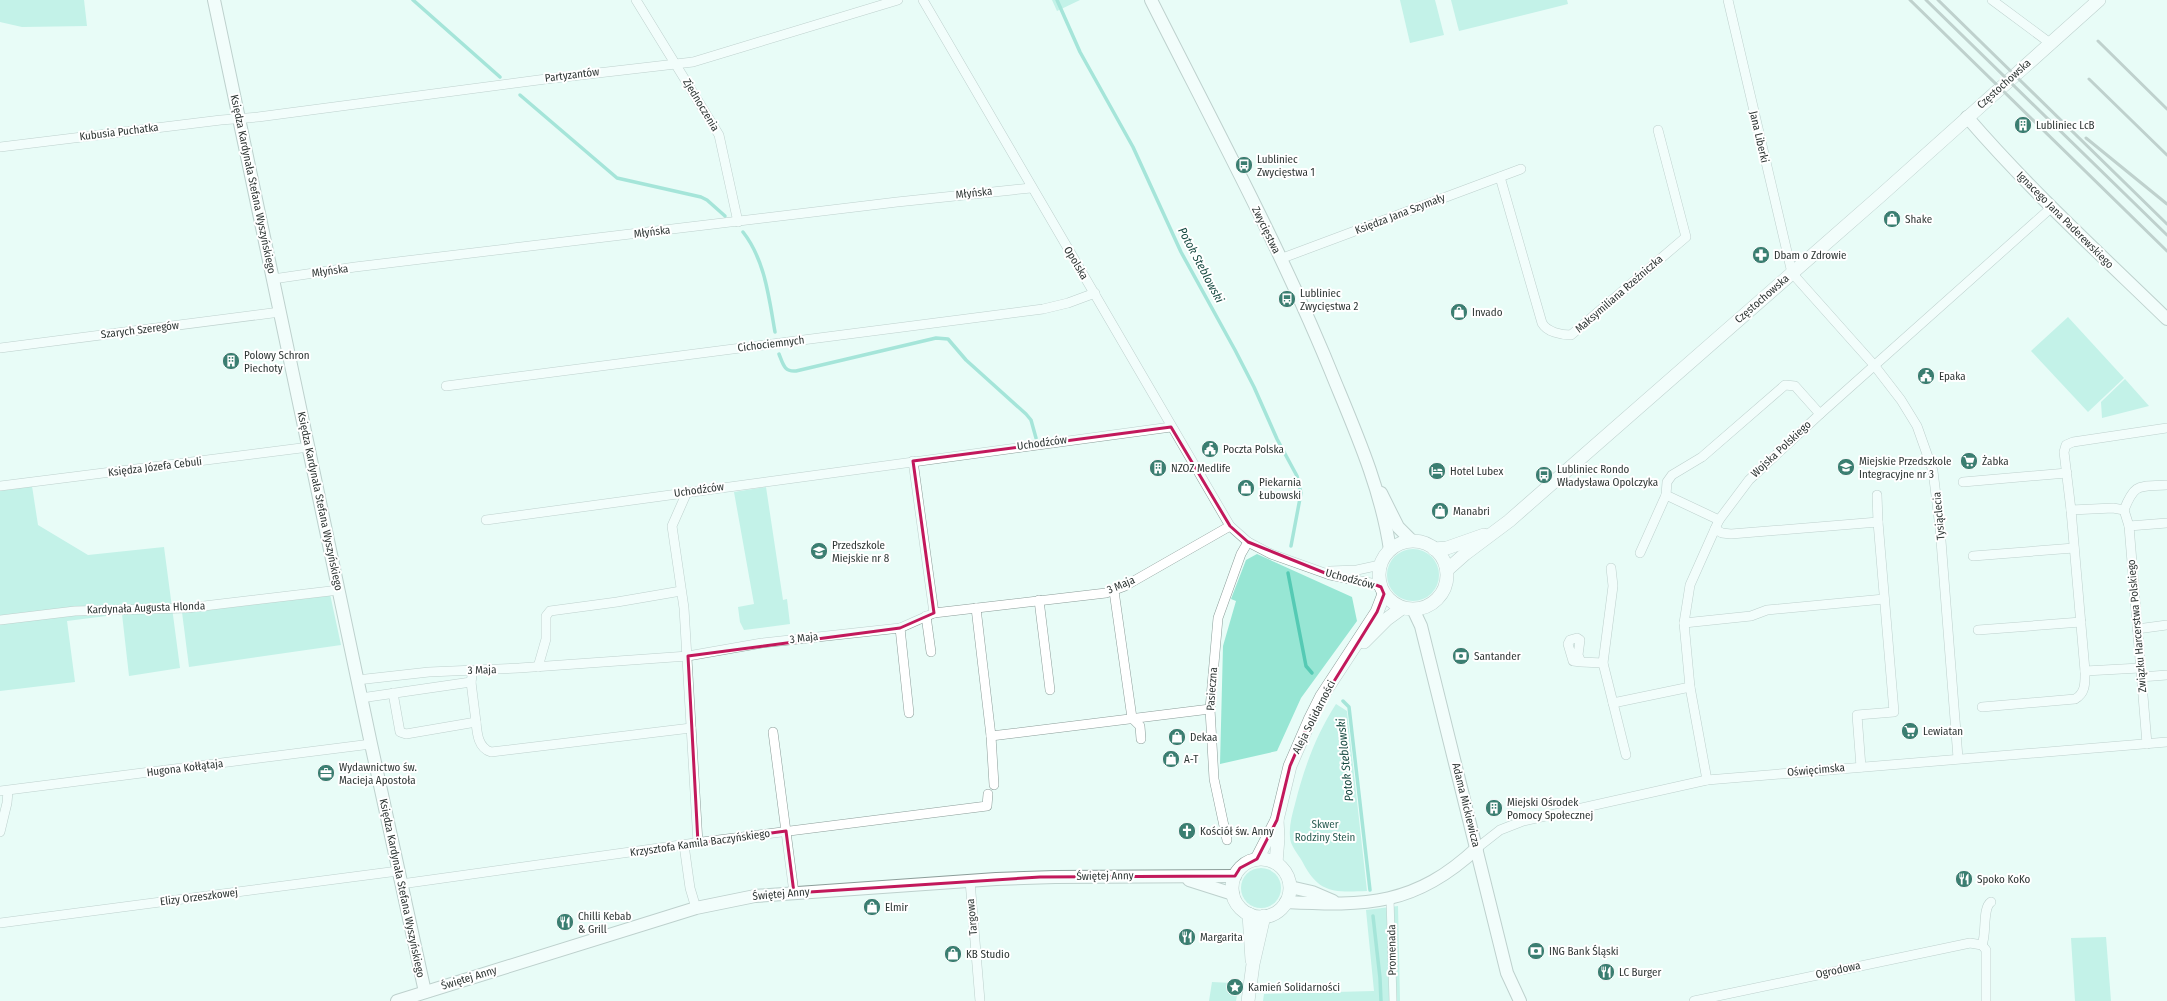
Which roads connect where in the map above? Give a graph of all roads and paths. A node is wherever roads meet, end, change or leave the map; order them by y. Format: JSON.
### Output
{"nodes":[{"id":1,"x":214,"y":0,"type":"edge"},
{"id":2,"x":636,"y":0,"type":"edge"},
{"id":3,"x":898,"y":0,"type":"edge"},
{"id":4,"x":923,"y":0,"type":"edge"},
{"id":5,"x":1151,"y":0,"type":"edge"},
{"id":6,"x":1728,"y":0,"type":"edge"},
{"id":7,"x":1992,"y":0,"type":"edge"},
{"id":8,"x":2099,"y":0,"type":"edge"},
{"id":9,"x":2050,"y":43,"type":"junction"},
{"id":10,"x":676,"y":64,"type":"junction"},
{"id":11,"x":1967,"y":117,"type":"junction"},
{"id":12,"x":239,"y":118,"type":"junction"},
{"id":13,"x":1658,"y":130,"type":"dead end"},
{"id":14,"x":0,"y":147,"type":"edge"},
{"id":15,"x":1521,"y":169,"type":"dead end"},
{"id":16,"x":1500,"y":177,"type":"junction"},
{"id":17,"x":1031,"y":188,"type":"junction"},
{"id":18,"x":2052,"y":207,"type":"junction"},
{"id":19,"x":738,"y":222,"type":"junction"},
{"id":20,"x":1280,"y":259,"type":"junction"},
{"id":21,"x":1792,"y":273,"type":"junction"},
{"id":22,"x":273,"y":279,"type":"junction"},
{"id":23,"x":1094,"y":293,"type":"junction"},
{"id":24,"x":280,"y":312,"type":"junction"},
{"id":25,"x":2167,"y":319,"type":"edge"},
{"id":26,"x":0,"y":348,"type":"edge"},
{"id":27,"x":1874,"y":365,"type":"junction"},
{"id":28,"x":446,"y":386,"type":"dead end"},
{"id":29,"x":1820,"y":414,"type":"junction"},
{"id":30,"x":1171,"y":427,"type":"junction"},
{"id":31,"x":2167,"y":428,"type":"edge"},
{"id":32,"x":309,"y":447,"type":"junction"},
{"id":33,"x":913,"y":461,"type":"junction"},
{"id":34,"x":1368,"y":466,"type":"junction"},
{"id":35,"x":2067,"y":473,"type":"junction"},
{"id":36,"x":1963,"y":482,"type":"dead end"},
{"id":37,"x":2167,"y":485,"type":"edge"},
{"id":38,"x":0,"y":486,"type":"edge"},
{"id":39,"x":687,"y":492,"type":"junction"},
{"id":40,"x":1666,"y":495,"type":"junction"},
{"id":41,"x":1877,"y":495,"type":"dead end"},
{"id":42,"x":2071,"y":510,"type":"junction"},
{"id":43,"x":2124,"y":510,"type":"junction"},
{"id":44,"x":486,"y":520,"type":"dead end"},
{"id":45,"x":1719,"y":520,"type":"junction"},
{"id":46,"x":1878,"y":522,"type":"junction"},
{"id":47,"x":2167,"y":523,"type":"edge"},
{"id":48,"x":1230,"y":526,"type":"junction"},
{"id":49,"x":2129,"y":526,"type":"junction"},
{"id":50,"x":1715,"y":529,"type":"junction"},
{"id":51,"x":1494,"y":532,"type":"junction"},
{"id":52,"x":1412,"y":541,"type":"junction"},
{"id":53,"x":1248,"y":542,"type":"junction"},
{"id":54,"x":1434,"y":548,"type":"junction"},
{"id":55,"x":2074,"y":548,"type":"junction"},
{"id":56,"x":1390,"y":550,"type":"junction"},
{"id":57,"x":1640,"y":553,"type":"dead end"},
{"id":58,"x":1973,"y":556,"type":"dead end"},
{"id":59,"x":1380,"y":565,"type":"junction"},
{"id":60,"x":1611,"y":568,"type":"dead end"},
{"id":61,"x":1318,"y":570,"type":"junction"},
{"id":62,"x":1447,"y":570,"type":"junction"},
{"id":63,"x":339,"y":590,"type":"junction"},
{"id":64,"x":681,"y":591,"type":"junction"},
{"id":65,"x":1114,"y":591,"type":"junction"},
{"id":66,"x":1382,"y":591,"type":"junction"},
{"id":67,"x":1884,"y":599,"type":"junction"},
{"id":68,"x":1039,"y":600,"type":"junction"},
{"id":69,"x":976,"y":608,"type":"junction"},
{"id":70,"x":1408,"y":609,"type":"junction"},
{"id":71,"x":930,"y":615,"type":"junction"},
{"id":72,"x":0,"y":620,"type":"edge"},
{"id":73,"x":2081,"y":622,"type":"junction"},
{"id":74,"x":1684,"y":623,"type":"junction"},
{"id":75,"x":2167,"y":625,"type":"edge"},
{"id":76,"x":900,"y":628,"type":"junction"},
{"id":77,"x":2137,"y":629,"type":"junction"},
{"id":78,"x":1978,"y":630,"type":"dead end"},
{"id":79,"x":931,"y":652,"type":"dead end"},
{"id":80,"x":688,"y":656,"type":"junction"},
{"id":81,"x":1345,"y":662,"type":"junction"},
{"id":82,"x":1581,"y":662,"type":"dead end"},
{"id":83,"x":1603,"y":663,"type":"junction"},
{"id":84,"x":538,"y":667,"type":"junction"},
{"id":85,"x":472,"y":670,"type":"junction"},
{"id":86,"x":2085,"y":671,"type":"junction"},
{"id":87,"x":2140,"y":672,"type":"junction"},
{"id":88,"x":2167,"y":675,"type":"edge"},
{"id":89,"x":357,"y":680,"type":"junction"},
{"id":90,"x":471,"y":682,"type":"junction"},
{"id":91,"x":1690,"y":687,"type":"junction"},
{"id":92,"x":1050,"y":690,"type":"dead end"},
{"id":93,"x":393,"y":693,"type":"junction"},
{"id":94,"x":361,"y":698,"type":"junction"},
{"id":95,"x":1613,"y":703,"type":"junction"},
{"id":96,"x":1982,"y":706,"type":"dead end"},
{"id":97,"x":1210,"y":709,"type":"junction"},
{"id":98,"x":910,"y":713,"type":"dead end"},
{"id":99,"x":1132,"y":718,"type":"junction"},
{"id":100,"x":476,"y":722,"type":"junction"},
{"id":101,"x":691,"y":728,"type":"junction"},
{"id":102,"x":774,"y":732,"type":"dead end"},
{"id":103,"x":991,"y":736,"type":"junction"},
{"id":104,"x":1141,"y":739,"type":"dead end"},
{"id":105,"x":2167,"y":742,"type":"edge"},
{"id":106,"x":371,"y":744,"type":"junction"},
{"id":107,"x":2147,"y":744,"type":"junction"},
{"id":108,"x":1626,"y":755,"type":"dead end"},
{"id":109,"x":1958,"y":758,"type":"junction"},
{"id":110,"x":1861,"y":767,"type":"junction"},
{"id":111,"x":1707,"y":780,"type":"junction"},
{"id":112,"x":994,"y":785,"type":"dead end"},
{"id":113,"x":4,"y":791,"type":"edge"},
{"id":114,"x":988,"y":794,"type":"dead end"},
{"id":115,"x":1276,"y":820,"type":"junction"},
{"id":116,"x":786,"y":831,"type":"junction"},
{"id":117,"x":0,"y":832,"type":"edge"},
{"id":118,"x":1227,"y":840,"type":"dead end"},
{"id":119,"x":698,"y":843,"type":"junction"},
{"id":120,"x":684,"y":845,"type":"junction"},
{"id":121,"x":1477,"y":848,"type":"junction"},
{"id":122,"x":1257,"y":859,"type":"junction"},
{"id":123,"x":1276,"y":863,"type":"junction"},
{"id":124,"x":398,"y":872,"type":"junction"},
{"id":125,"x":1235,"y":876,"type":"junction"},
{"id":126,"x":1180,"y":877,"type":"junction"},
{"id":127,"x":970,"y":881,"type":"junction"},
{"id":128,"x":401,"y":884,"type":"junction"},
{"id":129,"x":1290,"y":887,"type":"junction"},
{"id":130,"x":794,"y":893,"type":"junction"},
{"id":131,"x":1233,"y":894,"type":"junction"},
{"id":132,"x":1390,"y":898,"type":"junction"},
{"id":133,"x":1286,"y":902,"type":"junction"},
{"id":134,"x":1336,"y":902,"type":"junction"},
{"id":135,"x":1991,"y":902,"type":"dead end"},
{"id":136,"x":696,"y":908,"type":"junction"},
{"id":137,"x":1249,"y":914,"type":"junction"},
{"id":138,"x":1264,"y":916,"type":"junction"},
{"id":139,"x":0,"y":923,"type":"edge"},
{"id":140,"x":1982,"y":945,"type":"junction"},
{"id":141,"x":1253,"y":964,"type":"junction"},
{"id":142,"x":426,"y":997,"type":"edge"},
{"id":143,"x":1726,"y":998,"type":"edge"},
{"id":144,"x":397,"y":1001,"type":"edge"},
{"id":145,"x":980,"y":1001,"type":"edge"},
{"id":146,"x":1248,"y":1001,"type":"edge"},
{"id":147,"x":1393,"y":1001,"type":"edge"},
{"id":148,"x":1520,"y":1001,"type":"edge"},
{"id":149,"x":1694,"y":1001,"type":"edge"},
{"id":150,"x":1986,"y":1001,"type":"edge"}],
"edges":[{"from":1,"to":12,"type":"street","name":"Księdza Kardynała Stefana Wyszyńskiego"},
{"from":2,"to":10,"type":"street","name":"Zjednoczenia"},
{"from":3,"to":10,"type":"street","name":"Partyzantów"},
{"from":4,"to":17,"type":"street","name":"Opolska"},
{"from":5,"to":20,"type":"street","name":"Zwycięstwa"},
{"from":6,"to":21,"type":"street","name":"Jana Liberki"},
{"from":7,"to":9,"type":"street"},
{"from":8,"to":9,"type":"main road","name":"Częstochowska"},
{"from":9,"to":11,"type":"main road","name":"Częstochowska"},
{"from":10,"to":12,"type":"street","name":"Partyzantów"},
{"from":10,"to":19,"type":"street","name":"Zjednoczenia"},
{"from":11,"to":18,"type":"street","name":"Ignacego Jana Paderewskiego"},
{"from":11,"to":21,"type":"main road","name":"Częstochowska"},
{"from":12,"to":14,"type":"street","name":"Kubusia Puchatka"},
{"from":12,"to":22,"type":"street","name":"Księdza Kardynała Stefana Wyszyńskiego"},
{"from":13,"to":16,"type":"street","name":"Maksymiliana Rzeźniczka"},
{"from":15,"to":16,"type":"street","name":"Księdza Jana Szymały"},
{"from":16,"to":20,"type":"street","name":"Księdza Jana Szymały"},
{"from":17,"to":19,"type":"street","name":"Młyńska"},
{"from":17,"to":23,"type":"street","name":"Opolska"},
{"from":18,"to":25,"type":"street","name":"Ignacego Jana Paderewskiego"},
{"from":18,"to":27,"type":"street","name":"Wojska Polskiego"},
{"from":19,"to":22,"type":"street","name":"Młyńska"},
{"from":20,"to":34,"type":"street","name":"Zwycięstwa"},
{"from":21,"to":27,"type":"street","name":"Tysiąclecia"},
{"from":21,"to":51,"type":"main road","name":"Częstochowska"},
{"from":22,"to":24,"type":"street","name":"Księdza Kardynała Stefana Wyszyńskiego"},
{"from":23,"to":28,"type":"street","name":"Cichociemnych"},
{"from":23,"to":30,"type":"street","name":"Opolska"},
{"from":24,"to":26,"type":"street","name":"Szarych Szeregów"},
{"from":24,"to":32,"type":"street","name":"Księdza Kardynała Stefana Wyszyńskiego"},
{"from":27,"to":29,"type":"street","name":"Wojska Polskiego"},
{"from":27,"to":109,"type":"street","name":"Tysiąclecia"},
{"from":29,"to":40,"type":"street"},
{"from":29,"to":45,"type":"street","name":"Wojska Polskiego"},
{"from":30,"to":33,"type":"street","name":"Uchodźców"},
{"from":30,"to":48,"type":"street","name":"Opolska"},
{"from":31,"to":35,"type":"street"},
{"from":32,"to":38,"type":"street","name":"Księdza Józefa Cebuli"},
{"from":32,"to":63,"type":"street","name":"Księdza Kardynała Stefana Wyszyńskiego"},
{"from":33,"to":39,"type":"street","name":"Uchodźców"},
{"from":33,"to":71,"type":"street"},
{"from":34,"to":52,"type":"street","name":"Zwycięstwa"},
{"from":34,"to":56,"type":"street","name":"Zwycięstwa"},
{"from":35,"to":36,"type":"street"},
{"from":35,"to":42,"type":"street"},
{"from":37,"to":43,"type":"street"},
{"from":39,"to":44,"type":"street","name":"Uchodźców"},
{"from":39,"to":64,"type":"street"},
{"from":40,"to":45,"type":"street"},
{"from":40,"to":57,"type":"street"},
{"from":41,"to":46,"type":"street"},
{"from":42,"to":43,"type":"street"},
{"from":42,"to":55,"type":"street"},
{"from":43,"to":49,"type":"street","name":"Związku Harcerstwa Polskiego"},
{"from":45,"to":50,"type":"street","name":"Wojska Polskiego"},
{"from":46,"to":50,"type":"street"},
{"from":46,"to":67,"type":"street"},
{"from":47,"to":49,"type":"street"},
{"from":48,"to":53,"type":"street","name":"Uchodźców"},
{"from":48,"to":65,"type":"street","name":"3 Maja"},
{"from":49,"to":77,"type":"street","name":"Związku Harcerstwa Polskiego"},
{"from":50,"to":74,"type":"street","name":"Wojska Polskiego"},
{"from":51,"to":54,"type":"main road","name":"Częstochowska"},
{"from":51,"to":62,"type":"main road","name":"Częstochowska"},
{"from":52,"to":54,"type":"main road"},
{"from":52,"to":56,"type":"main road"},
{"from":53,"to":61,"type":"street","name":"Uchodźców"},
{"from":53,"to":97,"type":"street","name":"Pasieczna"},
{"from":54,"to":62,"type":"main road"},
{"from":55,"to":58,"type":"street"},
{"from":55,"to":73,"type":"street"},
{"from":56,"to":59,"type":"main road"},
{"from":59,"to":61,"type":"street","name":"Uchodźców"},
{"from":59,"to":66,"type":"main road"},
{"from":60,"to":83,"type":"street"},
{"from":61,"to":66,"type":"street","name":"Uchodźców"},
{"from":62,"to":70,"type":"main road"},
{"from":63,"to":72,"type":"street","name":"Kardynała Augusta Hlonda"},
{"from":63,"to":89,"type":"street","name":"Księdza Kardynała Stefana Wyszyńskiego"},
{"from":64,"to":80,"type":"street"},
{"from":64,"to":84,"type":"street"},
{"from":65,"to":68,"type":"street","name":"3 Maja"},
{"from":65,"to":99,"type":"street"},
{"from":66,"to":70,"type":"main road"},
{"from":66,"to":81,"type":"main road","name":"Aleja Solidarności"},
{"from":67,"to":74,"type":"street"},
{"from":67,"to":110,"type":"street"},
{"from":68,"to":69,"type":"street","name":"3 Maja"},
{"from":68,"to":92,"type":"street"},
{"from":69,"to":71,"type":"street","name":"3 Maja"},
{"from":69,"to":103,"type":"street"},
{"from":70,"to":81,"type":"main road","name":"Aleja Solidarności"},
{"from":70,"to":121,"type":"street","name":"Adama Mickiewicza"},
{"from":71,"to":76,"type":"street","name":"3 Maja"},
{"from":71,"to":79,"type":"street"},
{"from":73,"to":78,"type":"street"},
{"from":73,"to":86,"type":"street"},
{"from":74,"to":91,"type":"street","name":"Wojska Polskiego"},
{"from":75,"to":77,"type":"street"},
{"from":76,"to":80,"type":"street","name":"3 Maja"},
{"from":76,"to":98,"type":"street"},
{"from":77,"to":87,"type":"street","name":"Związku Harcerstwa Polskiego"},
{"from":80,"to":84,"type":"street","name":"3 Maja"},
{"from":80,"to":101,"type":"street"},
{"from":81,"to":115,"type":"main road","name":"Aleja Solidarności"},
{"from":82,"to":83,"type":"street"},
{"from":83,"to":95,"type":"street"},
{"from":84,"to":85,"type":"street","name":"3 Maja"},
{"from":85,"to":89,"type":"street","name":"3 Maja"},
{"from":85,"to":90,"type":"street"},
{"from":86,"to":87,"type":"street"},
{"from":86,"to":96,"type":"street"},
{"from":87,"to":88,"type":"street"},
{"from":87,"to":107,"type":"street","name":"Związku Harcerstwa Polskiego"},
{"from":89,"to":94,"type":"street","name":"Księdza Kardynała Stefana Wyszyńskiego"},
{"from":90,"to":93,"type":"street"},
{"from":90,"to":100,"type":"street"},
{"from":91,"to":95,"type":"street"},
{"from":91,"to":111,"type":"street","name":"Wojska Polskiego"},
{"from":93,"to":94,"type":"street"},
{"from":93,"to":100,"type":"street"},
{"from":94,"to":106,"type":"street","name":"Księdza Kardynała Stefana Wyszyńskiego"},
{"from":95,"to":108,"type":"street"},
{"from":97,"to":99,"type":"street"},
{"from":97,"to":118,"type":"street","name":"Pasieczna"},
{"from":99,"to":103,"type":"street"},
{"from":99,"to":104,"type":"street"},
{"from":100,"to":101,"type":"street"},
{"from":101,"to":119,"type":"street"},
{"from":102,"to":116,"type":"street"},
{"from":103,"to":112,"type":"street"},
{"from":105,"to":107,"type":"street","name":"Oświęcimska"},
{"from":106,"to":113,"type":"street","name":"Hugona Kołłątaja"},
{"from":106,"to":124,"type":"street","name":"Księdza Kardynała Stefana Wyszyńskiego"},
{"from":107,"to":109,"type":"street","name":"Oświęcimska"},
{"from":109,"to":110,"type":"street","name":"Oświęcimska"},
{"from":110,"to":111,"type":"street","name":"Oświęcimska"},
{"from":111,"to":121,"type":"street","name":"Oświęcimska"},
{"from":113,"to":117,"type":"street"},
{"from":114,"to":116,"type":"street","name":"Krzysztofa Kamila Baczyńskiego"},
{"from":115,"to":122,"type":"main road","name":"Aleja Solidarności"},
{"from":115,"to":123,"type":"main road","name":"Aleja Solidarności"},
{"from":116,"to":119,"type":"street","name":"Krzysztofa Kamila Baczyńskiego"},
{"from":116,"to":130,"type":"street"},
{"from":119,"to":120,"type":"street","name":"Krzysztofa Kamila Baczyńskiego"},
{"from":120,"to":128,"type":"street","name":"Krzysztofa Kamila Baczyńskiego"},
{"from":120,"to":136,"type":"street"},
{"from":121,"to":132,"type":"street"},
{"from":121,"to":148,"type":"street","name":"Adama Mickiewicza"},
{"from":122,"to":123,"type":"main road"},
{"from":122,"to":125,"type":"main road"},
{"from":123,"to":129,"type":"main road"},
{"from":124,"to":128,"type":"street","name":"Księdza Kardynała Stefana Wyszyńskiego"},
{"from":124,"to":139,"type":"street","name":"Elizy Orzeszkowej"},
{"from":125,"to":126,"type":"street","name":"Świętej Anny"},
{"from":125,"to":131,"type":"main road"},
{"from":126,"to":127,"type":"street","name":"Świętej Anny"},
{"from":126,"to":131,"type":"street","name":"Świętej Anny"},
{"from":127,"to":130,"type":"street","name":"Świętej Anny"},
{"from":127,"to":145,"type":"street","name":"Targowa"},
{"from":128,"to":142,"type":"street","name":"Księdza Kardynała Stefana Wyszyńskiego"},
{"from":129,"to":133,"type":"main road"},
{"from":129,"to":134,"type":"street"},
{"from":130,"to":136,"type":"street","name":"Świętej Anny"},
{"from":131,"to":137,"type":"main road"},
{"from":132,"to":134,"type":"street"},
{"from":132,"to":147,"type":"street","name":"Promenada"},
{"from":133,"to":134,"type":"street"},
{"from":133,"to":138,"type":"main road"},
{"from":135,"to":140,"type":"street"},
{"from":136,"to":142,"type":"street","name":"Świętej Anny"},
{"from":137,"to":138,"type":"main road"},
{"from":137,"to":141,"type":"main road"},
{"from":138,"to":141,"type":"main road"},
{"from":140,"to":143,"type":"street","name":"Ogrodowa"},
{"from":140,"to":150,"type":"street"},
{"from":141,"to":146,"type":"main road"},
{"from":142,"to":144,"type":"street","name":"Świętej Anny"},
{"from":143,"to":149,"type":"street","name":"Ogrodowa"}]}
